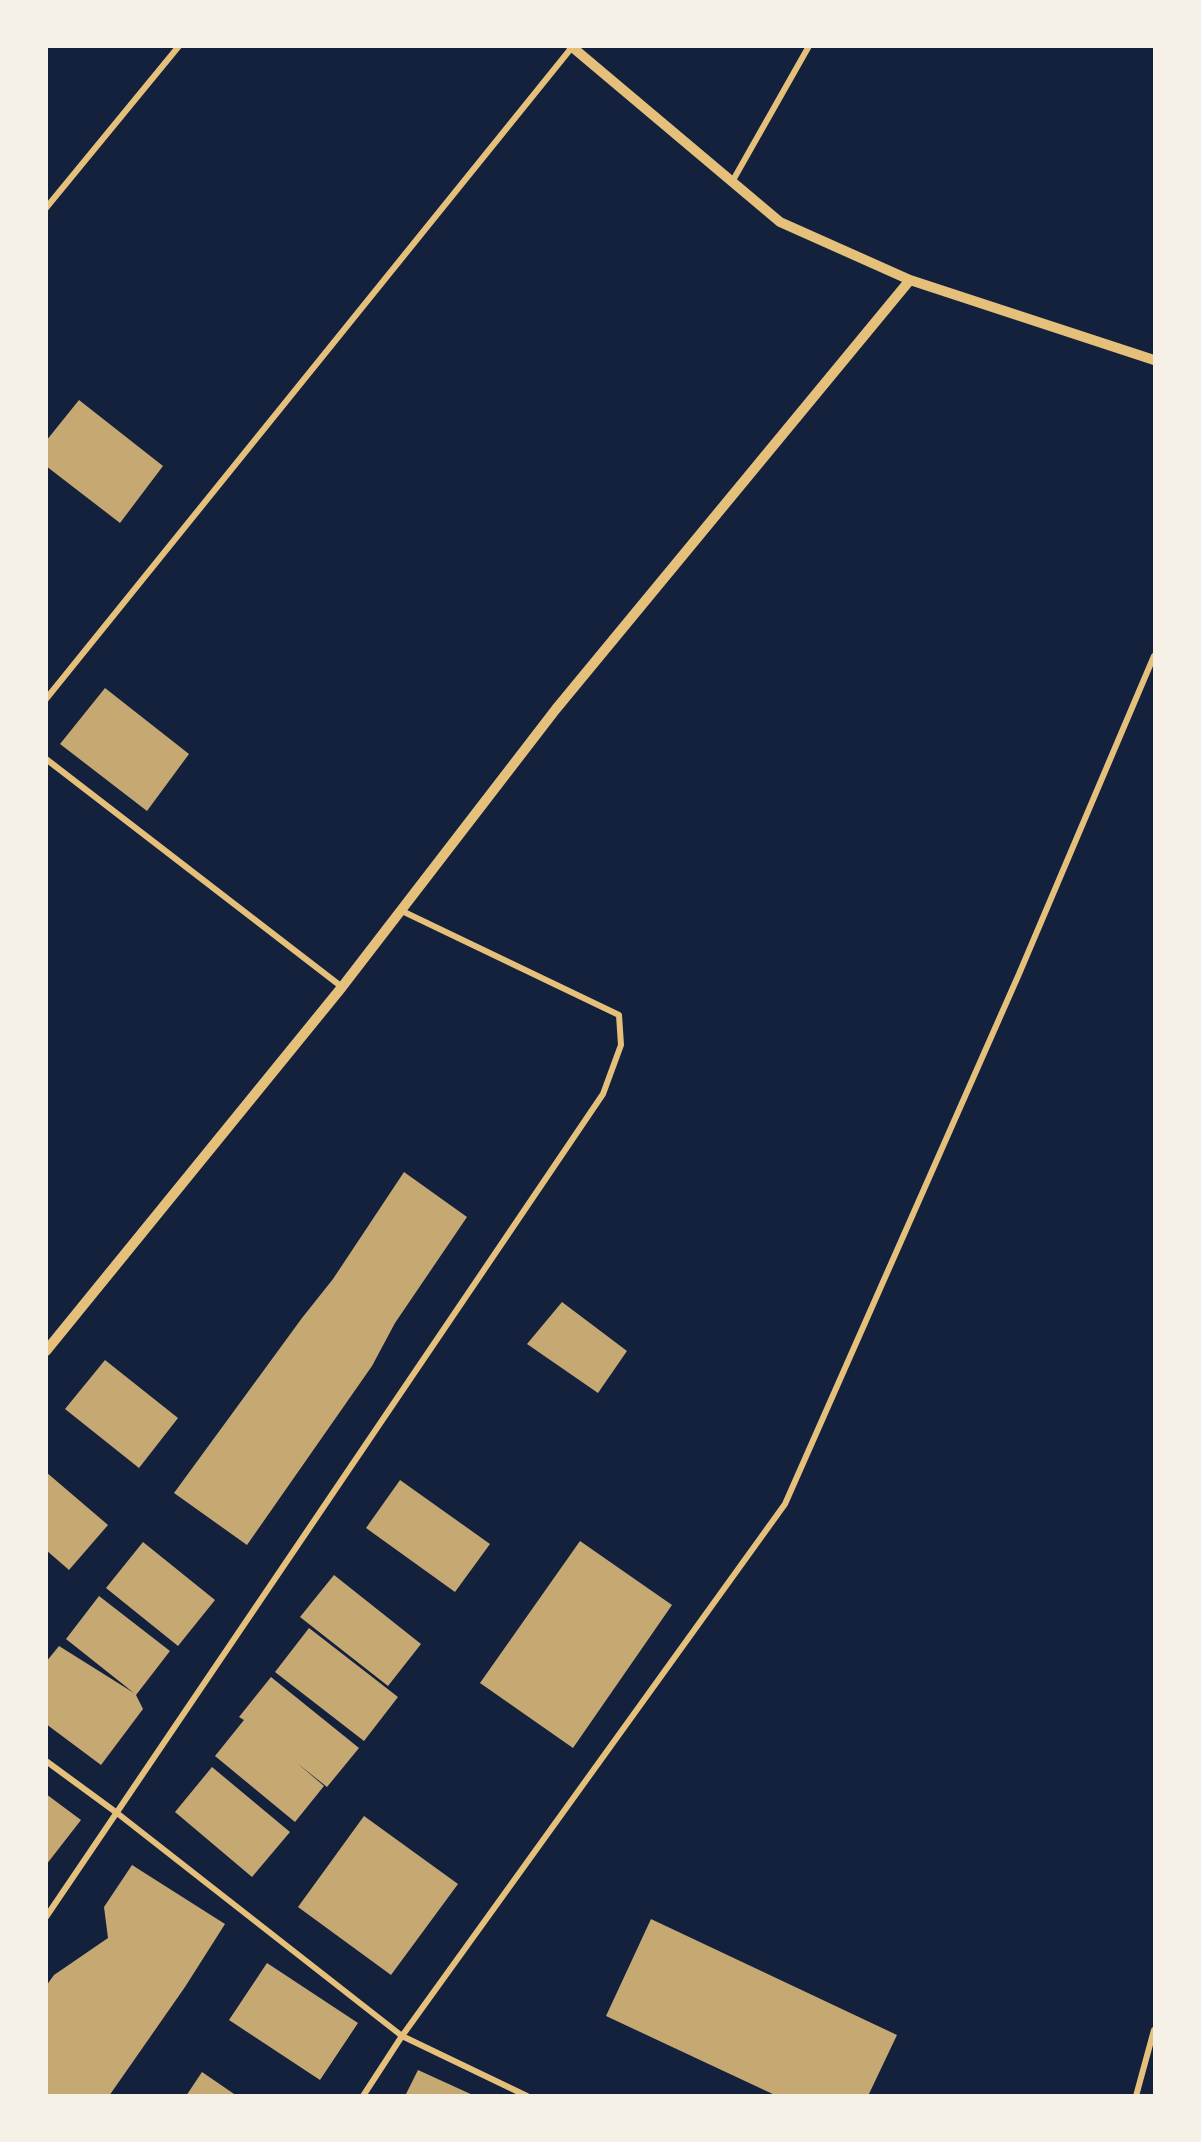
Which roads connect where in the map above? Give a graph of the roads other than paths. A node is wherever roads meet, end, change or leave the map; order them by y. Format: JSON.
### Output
{"nodes":[{"id":1,"x":179,"y":46,"type":"edge"},
{"id":2,"x":809,"y":46,"type":"edge"},
{"id":3,"x":572,"y":47,"type":"edge"},
{"id":4,"x":732,"y":182,"type":"junction"},
{"id":5,"x":46,"y":208,"type":"edge"},
{"id":6,"x":910,"y":280,"type":"junction"},
{"id":7,"x":1155,"y":360,"type":"edge"},
{"id":8,"x":1155,"y":656,"type":"edge"},
{"id":9,"x":46,"y":699,"type":"edge"},
{"id":10,"x":46,"y":759,"type":"edge"},
{"id":11,"x":402,"y":910,"type":"junction"},
{"id":12,"x":342,"y":987,"type":"junction"},
{"id":13,"x":46,"y":1352,"type":"edge"},
{"id":14,"x":46,"y":1761,"type":"edge"},
{"id":15,"x":117,"y":1813,"type":"junction"},
{"id":16,"x":46,"y":1917,"type":"edge"},
{"id":17,"x":1155,"y":2030,"type":"edge"},
{"id":18,"x":402,"y":2036,"type":"junction"},
{"id":19,"x":363,"y":2096,"type":"edge"},
{"id":20,"x":526,"y":2096,"type":"edge"},
{"id":21,"x":1136,"y":2096,"type":"edge"}],
"edges":[{"from":1,"to":5,"type":"street"},
{"from":2,"to":4,"type":"street"},
{"from":3,"to":4,"type":"street"},
{"from":3,"to":9,"type":"street"},
{"from":4,"to":6,"type":"street"},
{"from":6,"to":7,"type":"street"},
{"from":6,"to":11,"type":"street"},
{"from":8,"to":18,"type":"street"},
{"from":10,"to":12,"type":"street"},
{"from":11,"to":12,"type":"street"},
{"from":11,"to":15,"type":"street"},
{"from":12,"to":13,"type":"street"},
{"from":14,"to":15,"type":"street"},
{"from":15,"to":16,"type":"street"},
{"from":15,"to":18,"type":"street"},
{"from":17,"to":21,"type":"street"},
{"from":18,"to":19,"type":"street"},
{"from":18,"to":20,"type":"street"}]}
